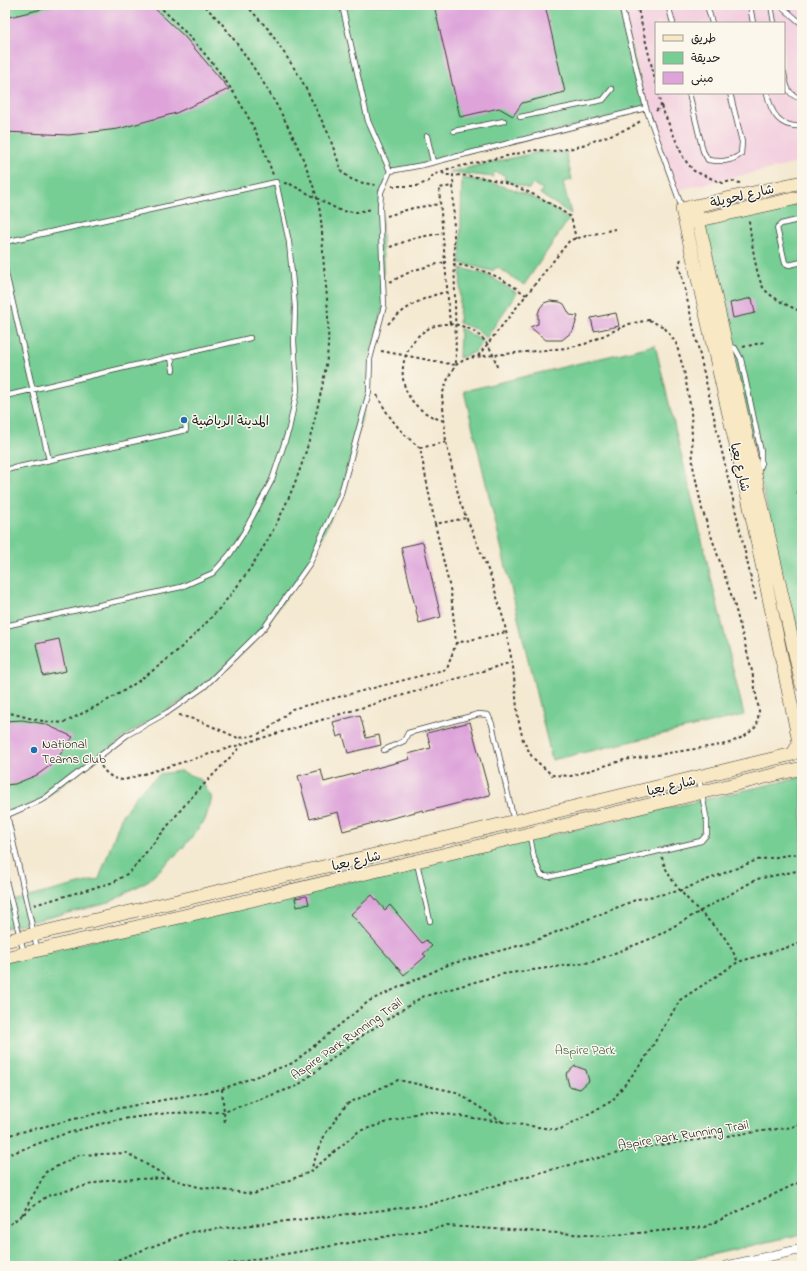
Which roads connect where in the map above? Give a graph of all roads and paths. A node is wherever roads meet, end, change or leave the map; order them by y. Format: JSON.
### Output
{"nodes":[{"id":1,"x":158,"y":5,"type":"edge"},
{"id":2,"x":204,"y":5,"type":"edge"},
{"id":3,"x":342,"y":5,"type":"edge"},
{"id":4,"x":621,"y":5,"type":"edge"},
{"id":5,"x":637,"y":5,"type":"edge"},
{"id":6,"x":668,"y":5,"type":"edge"},
{"id":7,"x":707,"y":5,"type":"edge"},
{"id":8,"x":750,"y":5,"type":"edge"},
{"id":9,"x":771,"y":5,"type":"edge"},
{"id":10,"x":780,"y":5,"type":"edge"},
{"id":11,"x":673,"y":22,"type":"edge"},
{"id":12,"x":712,"y":22,"type":"edge"},
{"id":13,"x":753,"y":22,"type":"edge"},
{"id":14,"x":774,"y":22,"type":"edge"},
{"id":15,"x":802,"y":24,"type":"edge"},
{"id":16,"x":785,"y":78,"type":"edge"},
{"id":17,"x":655,"y":80,"type":"edge"},
{"id":18,"x":612,"y":89,"type":"dead end"},
{"id":19,"x":658,"y":94,"type":"edge"},
{"id":20,"x":689,"y":94,"type":"edge"},
{"id":21,"x":730,"y":94,"type":"edge"},
{"id":22,"x":767,"y":94,"type":"edge"},
{"id":23,"x":802,"y":98,"type":"edge"},
{"id":24,"x":646,"y":108,"type":"junction"},
{"id":25,"x":656,"y":111,"type":"dead end"},
{"id":26,"x":520,"y":117,"type":"dead end"},
{"id":27,"x":641,"y":120,"type":"dead end"},
{"id":28,"x":504,"y":121,"type":"dead end"},
{"id":29,"x":643,"y":125,"type":"dead end"},
{"id":30,"x":802,"y":126,"type":"edge"},
{"id":31,"x":454,"y":131,"type":"dead end"},
{"id":32,"x":427,"y":136,"type":"dead end"},
{"id":33,"x":433,"y":162,"type":"junction"},
{"id":34,"x":390,"y":171,"type":"junction"},
{"id":35,"x":442,"y":172,"type":"dead end"},
{"id":36,"x":452,"y":176,"type":"junction"},
{"id":37,"x":276,"y":182,"type":"junction"},
{"id":38,"x":802,"y":182,"type":"edge"},
{"id":39,"x":453,"y":186,"type":"junction"},
{"id":40,"x":802,"y":197,"type":"edge"},
{"id":41,"x":317,"y":200,"type":"junction"},
{"id":42,"x":440,"y":204,"type":"junction"},
{"id":43,"x":695,"y":206,"type":"junction"},
{"id":44,"x":380,"y":208,"type":"junction"},
{"id":45,"x":682,"y":209,"type":"junction"},
{"id":46,"x":747,"y":210,"type":"junction"},
{"id":47,"x":380,"y":219,"type":"junction"},
{"id":48,"x":802,"y":219,"type":"edge"},
{"id":49,"x":698,"y":221,"type":"junction"},
{"id":50,"x":685,"y":223,"type":"junction"},
{"id":51,"x":615,"y":229,"type":"dead end"},
{"id":52,"x":443,"y":233,"type":"junction"},
{"id":53,"x":576,"y":238,"type":"junction"},
{"id":54,"x":5,"y":242,"type":"edge"},
{"id":55,"x":382,"y":251,"type":"junction"},
{"id":56,"x":681,"y":255,"type":"dead end"},
{"id":57,"x":445,"y":262,"type":"junction"},
{"id":58,"x":802,"y":262,"type":"edge"},
{"id":59,"x":454,"y":264,"type":"junction"},
{"id":60,"x":5,"y":269,"type":"edge"},
{"id":61,"x":383,"y":286,"type":"junction"},
{"id":62,"x":447,"y":292,"type":"junction"},
{"id":63,"x":526,"y":295,"type":"junction"},
{"id":64,"x":802,"y":312,"type":"edge"},
{"id":65,"x":450,"y":324,"type":"junction"},
{"id":66,"x":454,"y":324,"type":"junction"},
{"id":67,"x":376,"y":337,"type":"junction"},
{"id":68,"x":250,"y":338,"type":"dead end"},
{"id":69,"x":765,"y":342,"type":"dead end"},
{"id":70,"x":488,"y":344,"type":"junction"},
{"id":71,"x":731,"y":347,"type":"junction"},
{"id":72,"x":372,"y":349,"type":"junction"},
{"id":73,"x":495,"y":355,"type":"junction"},
{"id":74,"x":405,"y":356,"type":"junction"},
{"id":75,"x":478,"y":356,"type":"junction"},
{"id":76,"x":170,"y":357,"type":"junction"},
{"id":77,"x":456,"y":365,"type":"junction"},
{"id":78,"x":497,"y":367,"type":"dead end"},
{"id":79,"x":173,"y":370,"type":"dead end"},
{"id":80,"x":33,"y":389,"type":"junction"},
{"id":81,"x":375,"y":391,"type":"dead end"},
{"id":82,"x":5,"y":396,"type":"edge"},
{"id":83,"x":185,"y":421,"type":"dead end"},
{"id":84,"x":444,"y":421,"type":"junction"},
{"id":85,"x":446,"y":442,"type":"junction"},
{"id":86,"x":420,"y":448,"type":"junction"},
{"id":87,"x":49,"y":460,"type":"junction"},
{"id":88,"x":5,"y":470,"type":"edge"},
{"id":89,"x":802,"y":491,"type":"edge"},
{"id":90,"x":797,"y":493,"type":"dead end"},
{"id":91,"x":467,"y":518,"type":"junction"},
{"id":92,"x":435,"y":524,"type":"junction"},
{"id":93,"x":757,"y":607,"type":"dead end"},
{"id":94,"x":5,"y":626,"type":"edge"},
{"id":95,"x":506,"y":632,"type":"junction"},
{"id":96,"x":456,"y":642,"type":"junction"},
{"id":97,"x":512,"y":662,"type":"junction"},
{"id":98,"x":802,"y":684,"type":"edge"},
{"id":99,"x":5,"y":712,"type":"edge"},
{"id":100,"x":168,"y":712,"type":"junction"},
{"id":101,"x":242,"y":745,"type":"junction"},
{"id":102,"x":384,"y":750,"type":"dead end"},
{"id":103,"x":96,"y":759,"type":"junction"},
{"id":104,"x":802,"y":768,"type":"edge"},
{"id":105,"x":699,"y":778,"type":"junction"},
{"id":106,"x":702,"y":792,"type":"junction"},
{"id":107,"x":6,"y":816,"type":"edge"},
{"id":108,"x":514,"y":822,"type":"junction"},
{"id":109,"x":524,"y":835,"type":"junction"},
{"id":110,"x":413,"y":846,"type":"junction"},
{"id":111,"x":660,"y":850,"type":"junction"},
{"id":112,"x":802,"y":853,"type":"edge"},
{"id":113,"x":417,"y":861,"type":"junction"},
{"id":114,"x":802,"y":870,"type":"edge"},
{"id":115,"x":5,"y":877,"type":"edge"},
{"id":116,"x":679,"y":891,"type":"junction"},
{"id":117,"x":27,"y":907,"type":"junction"},
{"id":118,"x":700,"y":910,"type":"junction"},
{"id":119,"x":430,"y":921,"type":"dead end"},
{"id":120,"x":34,"y":934,"type":"junction"},
{"id":121,"x":20,"y":937,"type":"junction"},
{"id":122,"x":5,"y":941,"type":"edge"},
{"id":123,"x":802,"y":943,"type":"edge"},
{"id":124,"x":38,"y":950,"type":"junction"},
{"id":125,"x":24,"y":954,"type":"junction"},
{"id":126,"x":5,"y":958,"type":"edge"},
{"id":127,"x":738,"y":962,"type":"junction"},
{"id":128,"x":222,"y":1088,"type":"junction"},
{"id":129,"x":224,"y":1112,"type":"junction"},
{"id":130,"x":802,"y":1123,"type":"edge"},
{"id":131,"x":225,"y":1124,"type":"dead end"},
{"id":132,"x":506,"y":1124,"type":"junction"},
{"id":133,"x":5,"y":1136,"type":"edge"},
{"id":134,"x":5,"y":1156,"type":"edge"},
{"id":135,"x":310,"y":1172,"type":"junction"},
{"id":136,"x":169,"y":1178,"type":"junction"},
{"id":137,"x":802,"y":1181,"type":"edge"},
{"id":138,"x":22,"y":1215,"type":"junction"},
{"id":139,"x":5,"y":1228,"type":"edge"},
{"id":140,"x":802,"y":1249,"type":"edge"},
{"id":141,"x":101,"y":1266,"type":"edge"},
{"id":142,"x":216,"y":1266,"type":"edge"},
{"id":143,"x":727,"y":1266,"type":"edge"}],
"edges":[{"from":1,"to":37,"type":"path"},
{"from":2,"to":41,"type":"path"},
{"from":3,"to":34,"type":"lane"},
{"from":4,"to":24,"type":"lane"},
{"from":5,"to":17,"type":"path"},
{"from":6,"to":11,"type":"lane"},
{"from":7,"to":12,"type":"lane"},
{"from":8,"to":13,"type":"lane"},
{"from":9,"to":14,"type":"lane"},
{"from":10,"to":15,"type":"lane"},
{"from":16,"to":23,"type":"lane"},
{"from":18,"to":26,"type":"lane"},
{"from":19,"to":25,"type":"path"},
{"from":20,"to":21,"type":"lane"},
{"from":22,"to":30,"type":"lane"},
{"from":24,"to":33,"type":"lane"},
{"from":24,"to":45,"type":"lane"},
{"from":27,"to":29,"type":"path"},
{"from":28,"to":31,"type":"lane"},
{"from":32,"to":33,"type":"lane"},
{"from":33,"to":34,"type":"lane"},
{"from":34,"to":44,"type":"lane"},
{"from":35,"to":36,"type":"path"},
{"from":36,"to":39,"type":"path"},
{"from":36,"to":53,"type":"path"},
{"from":37,"to":41,"type":"path"},
{"from":37,"to":54,"type":"lane"},
{"from":37,"to":94,"type":"lane"},
{"from":38,"to":43,"type":"street","name":"شارع لحويلة"},
{"from":39,"to":42,"type":"path"},
{"from":39,"to":59,"type":"path"},
{"from":40,"to":46,"type":"street","name":"شارع لحويلة"},
{"from":41,"to":44,"type":"path"},
{"from":41,"to":99,"type":"path"},
{"from":42,"to":47,"type":"path"},
{"from":42,"to":52,"type":"path"},
{"from":43,"to":45,"type":"street","name":"شارع لحويلة"},
{"from":43,"to":49,"type":"street","name":"شارع بعيا"},
{"from":44,"to":47,"type":"lane"},
{"from":45,"to":50,"type":"street","name":"شارع بعيا"},
{"from":46,"to":49,"type":"street","name":"شارع لحويلة"},
{"from":46,"to":64,"type":"path"},
{"from":47,"to":55,"type":"lane"},
{"from":48,"to":58,"type":"lane"},
{"from":49,"to":50,"type":"street","name":"شارع لحويلة"},
{"from":49,"to":71,"type":"street","name":"شارع بعيا"},
{"from":50,"to":105,"type":"street","name":"شارع بعيا"},
{"from":51,"to":53,"type":"path"},
{"from":52,"to":55,"type":"path"},
{"from":52,"to":57,"type":"path"},
{"from":53,"to":63,"type":"path"},
{"from":55,"to":61,"type":"lane"},
{"from":56,"to":93,"type":"path"},
{"from":57,"to":61,"type":"path"},
{"from":57,"to":62,"type":"path"},
{"from":59,"to":63,"type":"path"},
{"from":59,"to":66,"type":"path"},
{"from":60,"to":80,"type":"lane"},
{"from":61,"to":67,"type":"lane"},
{"from":62,"to":65,"type":"path"},
{"from":62,"to":67,"type":"path"},
{"from":63,"to":70,"type":"path"},
{"from":65,"to":66,"type":"path"},
{"from":65,"to":74,"type":"path"},
{"from":66,"to":70,"type":"path"},
{"from":66,"to":77,"type":"path"},
{"from":67,"to":72,"type":"lane"},
{"from":68,"to":76,"type":"lane"},
{"from":69,"to":71,"type":"path"},
{"from":70,"to":73,"type":"path"},
{"from":70,"to":75,"type":"path"},
{"from":71,"to":98,"type":"street","name":"شارع بعيا"},
{"from":72,"to":74,"type":"path"},
{"from":72,"to":100,"type":"lane"},
{"from":73,"to":75,"type":"path"},
{"from":73,"to":78,"type":"path"},
{"from":73,"to":97,"type":"path"},
{"from":74,"to":77,"type":"path"},
{"from":74,"to":84,"type":"path"},
{"from":75,"to":77,"type":"path"},
{"from":76,"to":79,"type":"lane"},
{"from":76,"to":80,"type":"lane"},
{"from":77,"to":84,"type":"path"},
{"from":80,"to":82,"type":"lane"},
{"from":80,"to":87,"type":"lane"},
{"from":81,"to":86,"type":"path"},
{"from":83,"to":87,"type":"lane"},
{"from":84,"to":85,"type":"path"},
{"from":85,"to":86,"type":"path"},
{"from":85,"to":91,"type":"path"},
{"from":86,"to":92,"type":"path"},
{"from":87,"to":88,"type":"lane"},
{"from":89,"to":90,"type":"path"},
{"from":91,"to":92,"type":"path"},
{"from":91,"to":95,"type":"path"},
{"from":92,"to":96,"type":"path"},
{"from":95,"to":96,"type":"path"},
{"from":95,"to":97,"type":"path"},
{"from":96,"to":100,"type":"path"},
{"from":97,"to":101,"type":"path"},
{"from":100,"to":103,"type":"lane"},
{"from":101,"to":103,"type":"path"},
{"from":101,"to":117,"type":"path"},
{"from":102,"to":108,"type":"lane"},
{"from":103,"to":107,"type":"lane"},
{"from":104,"to":106,"type":"street","name":"شارع بعيا"},
{"from":105,"to":106,"type":"lane"},
{"from":105,"to":108,"type":"street","name":"شارع بعيا"},
{"from":106,"to":109,"type":"street","name":"شارع بعيا"},
{"from":106,"to":111,"type":"lane"},
{"from":107,"to":117,"type":"lane"},
{"from":108,"to":109,"type":"street"},
{"from":108,"to":110,"type":"street","name":"شارع بعيا"},
{"from":109,"to":111,"type":"lane"},
{"from":109,"to":113,"type":"street","name":"شارع بعيا"},
{"from":110,"to":113,"type":"street"},
{"from":110,"to":120,"type":"street","name":"شارع بعيا"},
{"from":111,"to":116,"type":"path"},
{"from":112,"to":116,"type":"path"},
{"from":113,"to":119,"type":"lane"},
{"from":113,"to":124,"type":"street","name":"شارع بعيا"},
{"from":114,"to":118,"type":"path","name":"Aspire Park Running Trail"},
{"from":115,"to":121,"type":"lane"},
{"from":116,"to":118,"type":"path"},
{"from":116,"to":128,"type":"path"},
{"from":117,"to":120,"type":"lane"},
{"from":118,"to":127,"type":"path"},
{"from":118,"to":129,"type":"path","name":"Aspire Park Running Trail"},
{"from":120,"to":121,"type":"street","name":"شارع بعيا"},
{"from":120,"to":124,"type":"lane"},
{"from":121,"to":122,"type":"street","name":"شارع بعيا"},
{"from":121,"to":125,"type":"lane"},
{"from":123,"to":127,"type":"path"},
{"from":124,"to":125,"type":"street","name":"شارع بعيا"},
{"from":125,"to":126,"type":"street","name":"شارع بعيا"},
{"from":127,"to":132,"type":"path"},
{"from":128,"to":129,"type":"path"},
{"from":128,"to":133,"type":"path"},
{"from":129,"to":131,"type":"path"},
{"from":129,"to":134,"type":"path","name":"Aspire Park Running Trail"},
{"from":130,"to":141,"type":"path","name":"Aspire Park Running Trail"},
{"from":132,"to":135,"type":"path"},
{"from":132,"to":135,"type":"path"},
{"from":135,"to":136,"type":"path"},
{"from":136,"to":138,"type":"path"},
{"from":136,"to":138,"type":"path"},
{"from":137,"to":142,"type":"path"},
{"from":138,"to":139,"type":"path"},
{"from":140,"to":143,"type":"street"}]}
